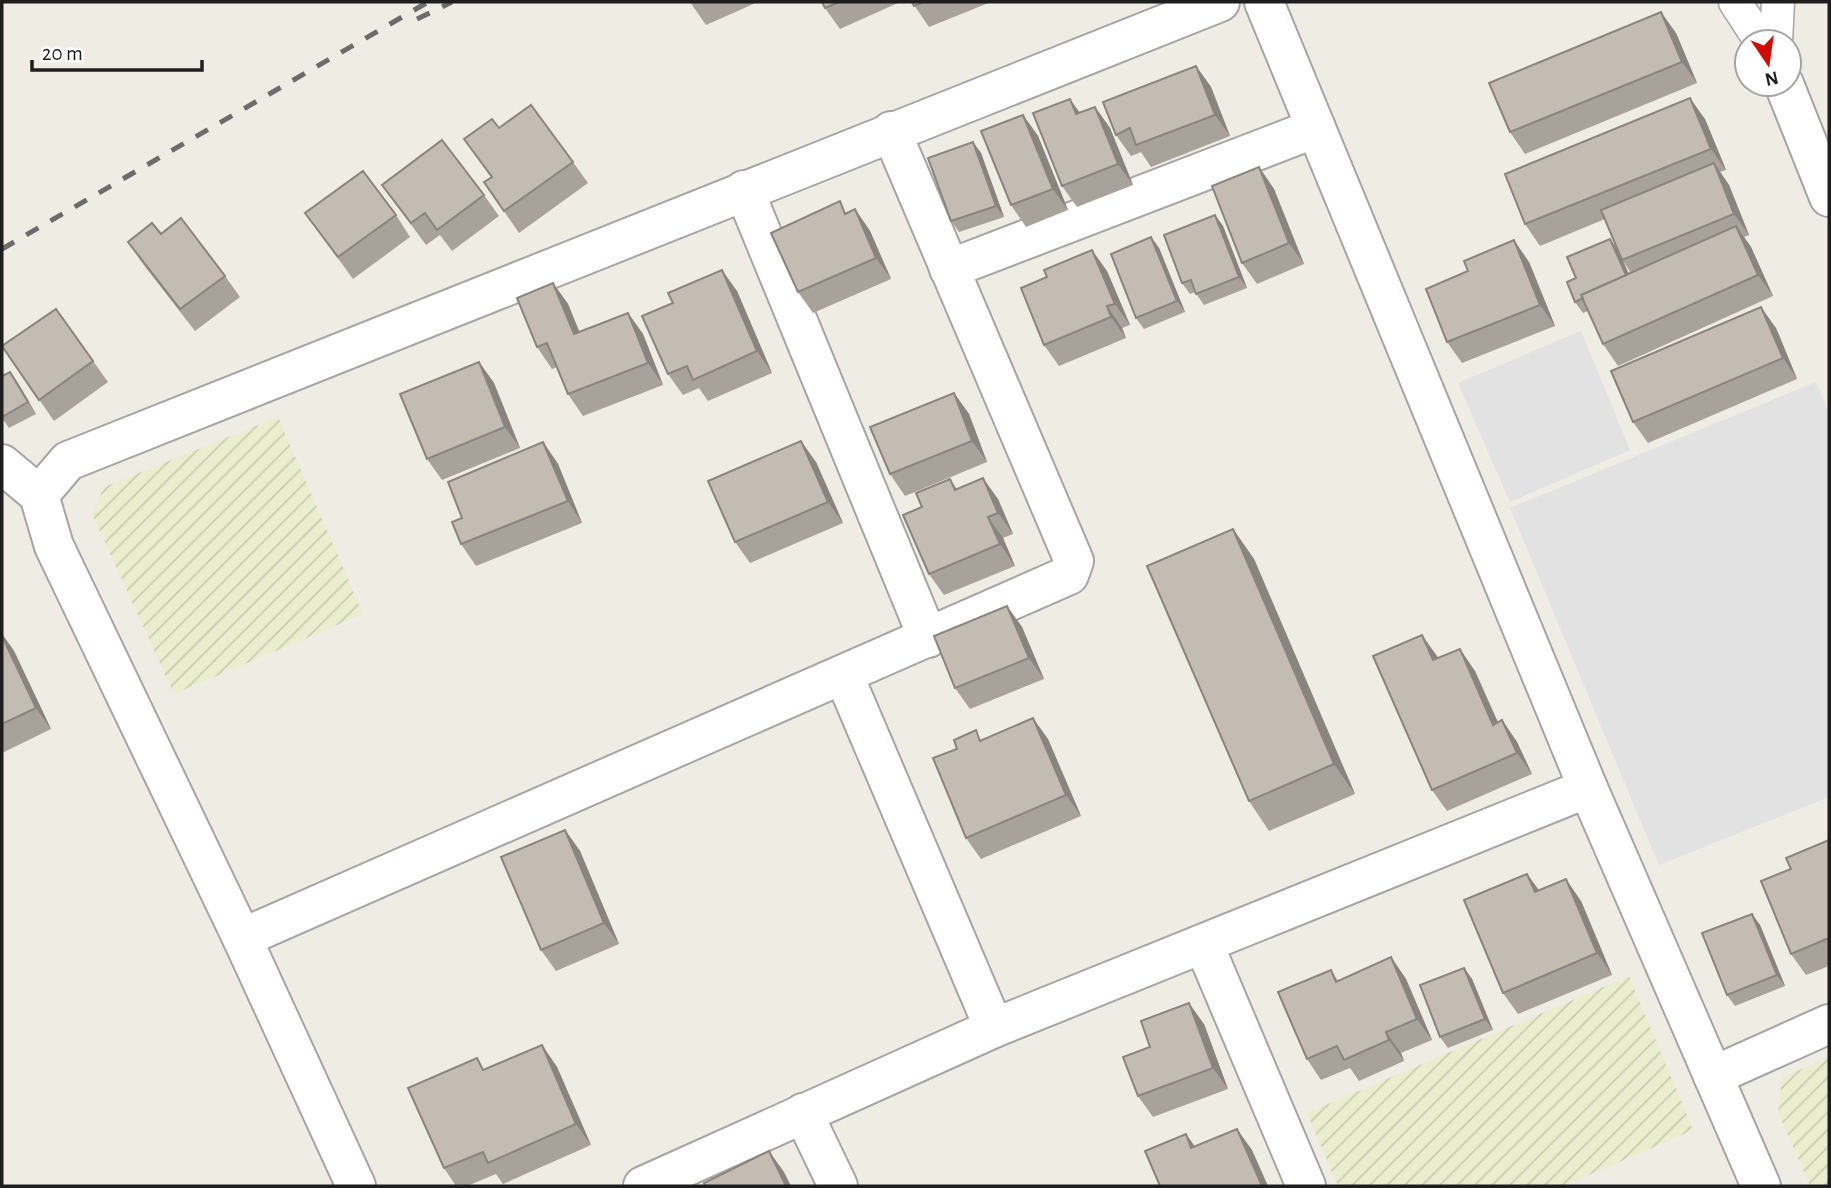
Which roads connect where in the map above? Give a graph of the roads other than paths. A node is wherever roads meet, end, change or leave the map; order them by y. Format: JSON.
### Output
{"nodes":[{"id":1,"x":1220,"y":2,"type":"edge"},
{"id":2,"x":1264,"y":2,"type":"edge"},
{"id":3,"x":1735,"y":2,"type":"edge"},
{"id":4,"x":1778,"y":2,"type":"edge"},
{"id":5,"x":1752,"y":28,"type":"edge"},
{"id":6,"x":1777,"y":28,"type":"edge"},
{"id":7,"x":1790,"y":98,"type":"edge"},
{"id":8,"x":1316,"y":128,"type":"junction"},
{"id":9,"x":891,"y":131,"type":"junction"},
{"id":10,"x":744,"y":190,"type":"junction"},
{"id":11,"x":1829,"y":197,"type":"edge"},
{"id":12,"x":949,"y":269,"type":"junction"},
{"id":13,"x":2,"y":464,"type":"edge"},
{"id":14,"x":39,"y":495,"type":"junction"},
{"id":15,"x":928,"y":638,"type":"junction"},
{"id":16,"x":844,"y":676,"type":"junction"},
{"id":17,"x":1588,"y":788,"type":"junction"},
{"id":18,"x":242,"y":938,"type":"junction"},
{"id":19,"x":1204,"y":945,"type":"junction"},
{"id":20,"x":1829,"y":1024,"type":"edge"},
{"id":21,"x":994,"y":1028,"type":"junction"},
{"id":22,"x":1713,"y":1076,"type":"junction"},
{"id":23,"x":803,"y":1113,"type":"junction"},
{"id":24,"x":356,"y":1186,"type":"edge"},
{"id":25,"x":643,"y":1186,"type":"edge"},
{"id":26,"x":838,"y":1186,"type":"edge"},
{"id":27,"x":1306,"y":1186,"type":"edge"},
{"id":28,"x":1760,"y":1186,"type":"edge"}],
"edges":[{"from":1,"to":9,"type":"street"},
{"from":2,"to":8,"type":"street"},
{"from":3,"to":5,"type":"lane"},
{"from":4,"to":6,"type":"lane"},
{"from":7,"to":11,"type":"street"},
{"from":8,"to":12,"type":"street"},
{"from":8,"to":17,"type":"street"},
{"from":9,"to":10,"type":"street"},
{"from":9,"to":12,"type":"street"},
{"from":10,"to":14,"type":"street"},
{"from":10,"to":15,"type":"street"},
{"from":12,"to":15,"type":"street"},
{"from":13,"to":14,"type":"street"},
{"from":14,"to":18,"type":"street"},
{"from":15,"to":16,"type":"street"},
{"from":16,"to":18,"type":"street"},
{"from":16,"to":21,"type":"street"},
{"from":17,"to":19,"type":"street"},
{"from":17,"to":22,"type":"street"},
{"from":18,"to":24,"type":"street"},
{"from":19,"to":21,"type":"street"},
{"from":19,"to":27,"type":"street"},
{"from":20,"to":22,"type":"street"},
{"from":21,"to":23,"type":"street"},
{"from":22,"to":28,"type":"street"},
{"from":23,"to":25,"type":"street"},
{"from":23,"to":26,"type":"street"}]}
